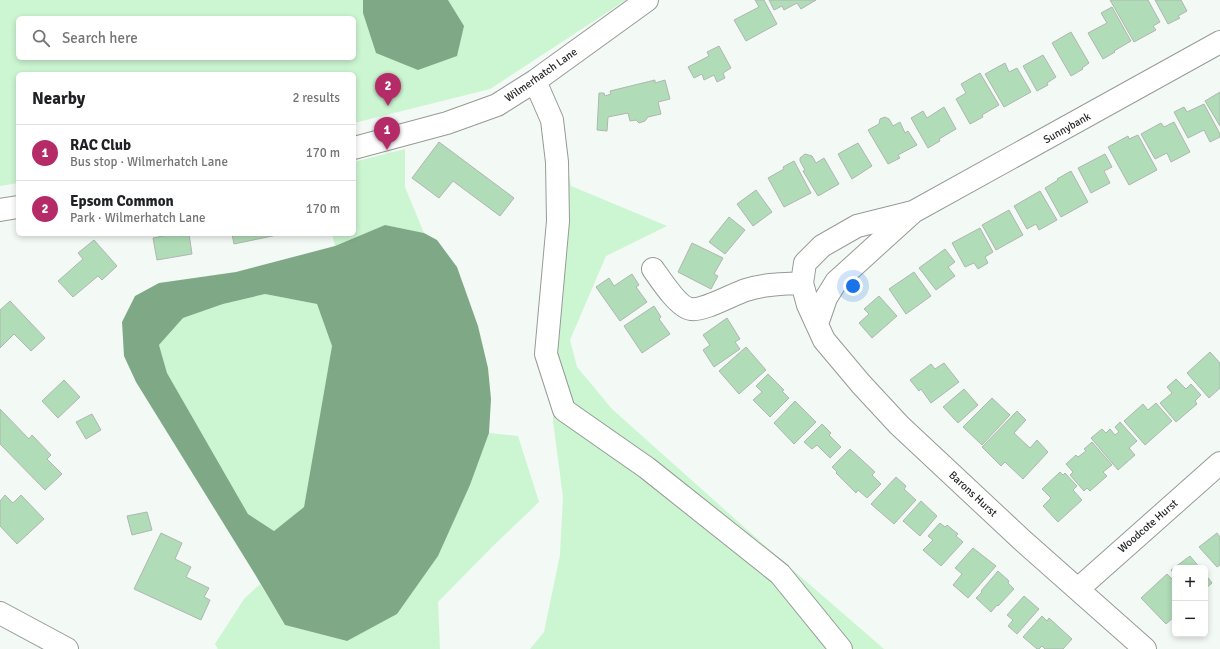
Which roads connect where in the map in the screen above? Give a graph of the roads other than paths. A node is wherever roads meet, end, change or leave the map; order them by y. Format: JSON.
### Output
{"nodes":[{"id":1,"x":647,"y":0,"type":"edge"},
{"id":2,"x":1220,"y":42,"type":"edge"},
{"id":3,"x":535,"y":82,"type":"junction"},
{"id":4,"x":356,"y":147,"type":"edge"},
{"id":5,"x":16,"y":206,"type":"edge"},
{"id":6,"x":0,"y":210,"type":"edge"},
{"id":7,"x":913,"y":212,"type":"junction"},
{"id":8,"x":653,"y":269,"type":"dead end"},
{"id":9,"x":802,"y":283,"type":"junction"},
{"id":10,"x":817,"y":324,"type":"junction"},
{"id":11,"x":1220,"y":463,"type":"edge"},
{"id":12,"x":1078,"y":589,"type":"junction"},
{"id":13,"x":0,"y":613,"type":"edge"},
{"id":14,"x":67,"y":649,"type":"edge"},
{"id":15,"x":841,"y":649,"type":"edge"},
{"id":16,"x":1145,"y":649,"type":"edge"}],
"edges":[{"from":1,"to":3,"type":"street","name":"Wilmerhatch Lane"},
{"from":2,"to":7,"type":"street","name":"Sunnybank"},
{"from":3,"to":4,"type":"street","name":"Wilmerhatch Lane"},
{"from":3,"to":15,"type":"street"},
{"from":5,"to":6,"type":"street"},
{"from":7,"to":9,"type":"street","name":"Sunnybank"},
{"from":7,"to":10,"type":"street","name":"Sunnybank"},
{"from":8,"to":9,"type":"street"},
{"from":9,"to":10,"type":"street","name":"Sunnybank"},
{"from":10,"to":12,"type":"street","name":"Barons Hurst"},
{"from":11,"to":12,"type":"street","name":"Woodcote Hurst"},
{"from":12,"to":16,"type":"street","name":"Barons Hurst"},
{"from":13,"to":14,"type":"street"}]}
